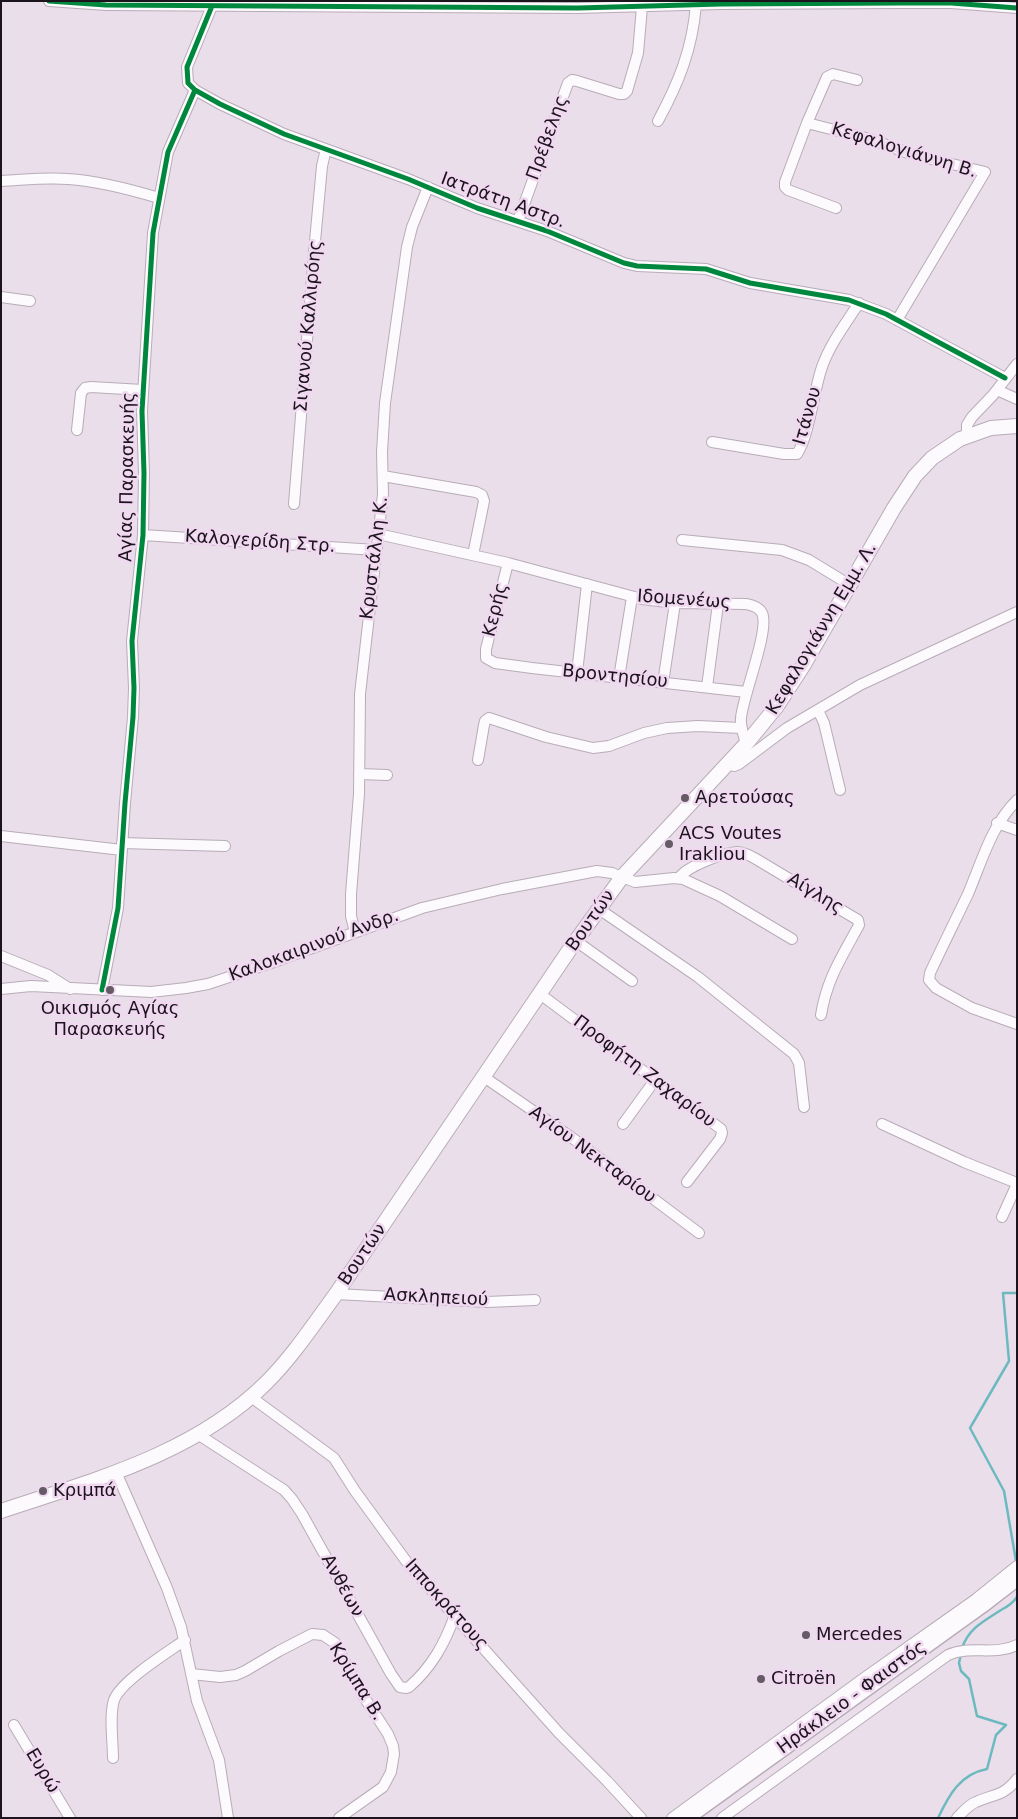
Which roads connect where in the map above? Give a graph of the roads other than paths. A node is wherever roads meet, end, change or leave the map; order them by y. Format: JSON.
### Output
{"nodes":[{"id":1,"x":49,"y":1,"type":"edge"},
{"id":2,"x":696,"y":5,"type":"junction"},
{"id":3,"x":212,"y":6,"type":"junction"},
{"id":4,"x":642,"y":7,"type":"junction"},
{"id":5,"x":1017,"y":8,"type":"edge"},
{"id":6,"x":857,"y":80,"type":"dead end"},
{"id":7,"x":195,"y":90,"type":"junction"},
{"id":8,"x":658,"y":121,"type":"dead end"},
{"id":9,"x":807,"y":123,"type":"junction"},
{"id":10,"x":326,"y":150,"type":"junction"},
{"id":11,"x":1,"y":181,"type":"edge"},
{"id":12,"x":428,"y":188,"type":"junction"},
{"id":13,"x":159,"y":198,"type":"junction"},
{"id":14,"x":836,"y":208,"type":"dead end"},
{"id":15,"x":518,"y":221,"type":"junction"},
{"id":16,"x":1,"y":297,"type":"edge"},
{"id":17,"x":30,"y":301,"type":"dead end"},
{"id":18,"x":859,"y":303,"type":"junction"},
{"id":19,"x":897,"y":320,"type":"junction"},
{"id":20,"x":1017,"y":364,"type":"edge"},
{"id":21,"x":1005,"y":378,"type":"junction"},
{"id":22,"x":143,"y":390,"type":"junction"},
{"id":23,"x":997,"y":390,"type":"junction"},
{"id":24,"x":1017,"y":398,"type":"edge"},
{"id":25,"x":1017,"y":426,"type":"edge"},
{"id":26,"x":77,"y":430,"type":"dead end"},
{"id":27,"x":967,"y":435,"type":"junction"},
{"id":28,"x":712,"y":442,"type":"dead end"},
{"id":29,"x":383,"y":476,"type":"junction"},
{"id":30,"x":294,"y":504,"type":"dead end"},
{"id":31,"x":378,"y":534,"type":"junction"},
{"id":32,"x":143,"y":535,"type":"junction"},
{"id":33,"x":682,"y":540,"type":"dead end"},
{"id":34,"x":376,"y":550,"type":"junction"},
{"id":35,"x":473,"y":555,"type":"junction"},
{"id":36,"x":508,"y":563,"type":"junction"},
{"id":37,"x":587,"y":584,"type":"junction"},
{"id":38,"x":850,"y":584,"type":"junction"},
{"id":39,"x":632,"y":597,"type":"junction"},
{"id":40,"x":675,"y":603,"type":"junction"},
{"id":41,"x":718,"y":604,"type":"junction"},
{"id":42,"x":1017,"y":612,"type":"edge"},
{"id":43,"x":486,"y":658,"type":"joint"},
{"id":44,"x":577,"y":673,"type":"junction"},
{"id":45,"x":619,"y":678,"type":"junction"},
{"id":46,"x":664,"y":683,"type":"junction"},
{"id":47,"x":707,"y":687,"type":"junction"},
{"id":48,"x":746,"y":692,"type":"junction"},
{"id":49,"x":818,"y":710,"type":"junction"},
{"id":50,"x":742,"y":728,"type":"junction"},
{"id":51,"x":746,"y":744,"type":"junction"},
{"id":52,"x":478,"y":760,"type":"dead end"},
{"id":53,"x":728,"y":763,"type":"junction"},
{"id":54,"x":359,"y":774,"type":"junction"},
{"id":55,"x":387,"y":775,"type":"dead end"},
{"id":56,"x":840,"y":790,"type":"dead end"},
{"id":57,"x":1017,"y":800,"type":"edge"},
{"id":58,"x":998,"y":823,"type":"junction"},
{"id":59,"x":1017,"y":830,"type":"edge"},
{"id":60,"x":1,"y":836,"type":"edge"},
{"id":61,"x":225,"y":846,"type":"dead end"},
{"id":62,"x":122,"y":847,"type":"junction"},
{"id":63,"x":638,"y":859,"type":"joint"},
{"id":64,"x":622,"y":877,"type":"junction"},
{"id":65,"x":679,"y":878,"type":"junction"},
{"id":66,"x":599,"y":909,"type":"junction"},
{"id":67,"x":355,"y":932,"type":"junction"},
{"id":68,"x":792,"y":940,"type":"dead end"},
{"id":69,"x":576,"y":941,"type":"junction"},
{"id":70,"x":1,"y":956,"type":"edge"},
{"id":71,"x":632,"y":981,"type":"dead end"},
{"id":72,"x":1,"y":989,"type":"edge"},
{"id":73,"x":71,"y":989,"type":"junction"},
{"id":74,"x":102,"y":990,"type":"junction"},
{"id":75,"x":540,"y":994,"type":"junction"},
{"id":76,"x":821,"y":1015,"type":"dead end"},
{"id":77,"x":1017,"y":1024,"type":"edge"},
{"id":78,"x":484,"y":1077,"type":"junction"},
{"id":79,"x":655,"y":1080,"type":"junction"},
{"id":80,"x":804,"y":1107,"type":"dead end"},
{"id":81,"x":623,"y":1124,"type":"dead end"},
{"id":82,"x":882,"y":1124,"type":"dead end"},
{"id":83,"x":688,"y":1182,"type":"dead end"},
{"id":84,"x":1017,"y":1183,"type":"edge"},
{"id":85,"x":1002,"y":1218,"type":"dead end"},
{"id":86,"x":699,"y":1233,"type":"dead end"},
{"id":87,"x":336,"y":1294,"type":"junction"},
{"id":88,"x":535,"y":1300,"type":"dead end"},
{"id":89,"x":251,"y":1397,"type":"junction"},
{"id":90,"x":199,"y":1435,"type":"junction"},
{"id":91,"x":116,"y":1472,"type":"junction"},
{"id":92,"x":1,"y":1511,"type":"edge"},
{"id":93,"x":1017,"y":1566,"type":"edge"},
{"id":94,"x":1017,"y":1578,"type":"edge"},
{"id":95,"x":1015,"y":1593,"type":"edge"},
{"id":96,"x":455,"y":1614,"type":"junction"},
{"id":97,"x":185,"y":1640,"type":"junction"},
{"id":98,"x":1017,"y":1645,"type":"edge"},
{"id":99,"x":888,"y":1672,"type":"junction"},
{"id":100,"x":191,"y":1674,"type":"junction"},
{"id":101,"x":864,"y":1678,"type":"junction"},
{"id":102,"x":14,"y":1725,"type":"dead end"},
{"id":103,"x":113,"y":1758,"type":"dead end"},
{"id":104,"x":1017,"y":1778,"type":"edge"},
{"id":105,"x":70,"y":1818,"type":"edge"},
{"id":106,"x":228,"y":1818,"type":"edge"},
{"id":107,"x":340,"y":1818,"type":"edge"},
{"id":108,"x":640,"y":1818,"type":"edge"},
{"id":109,"x":672,"y":1818,"type":"edge"},
{"id":110,"x":686,"y":1818,"type":"edge"},
{"id":111,"x":704,"y":1818,"type":"edge"},
{"id":112,"x":722,"y":1818,"type":"edge"},
{"id":113,"x":957,"y":1818,"type":"edge"}],
"edges":[{"from":1,"to":3,"type":"street"},
{"from":2,"to":4,"type":"street"},
{"from":2,"to":5,"type":"street"},
{"from":2,"to":8,"type":"street"},
{"from":3,"to":4,"type":"street"},
{"from":3,"to":7,"type":"street"},
{"from":4,"to":15,"type":"street","name":"Πρέβελης"},
{"from":6,"to":9,"type":"street"},
{"from":7,"to":10,"type":"street","name":"Ιατράτη Αστρ."},
{"from":7,"to":13,"type":"street","name":"Αγίας Παρασκευής"},
{"from":9,"to":14,"type":"street"},
{"from":9,"to":19,"type":"street","name":"Κεφαλογιάννη Β."},
{"from":10,"to":12,"type":"street","name":"Ιατράτη Αστρ."},
{"from":10,"to":30,"type":"street","name":"Σιγανού Καλλιρόης"},
{"from":11,"to":13,"type":"street"},
{"from":12,"to":15,"type":"street","name":"Ιατράτη Αστρ."},
{"from":12,"to":29,"type":"street","name":"Κρυστάλλη Κ."},
{"from":13,"to":22,"type":"street","name":"Αγίας Παρασκευής"},
{"from":15,"to":18,"type":"street","name":"Ιατράτη Αστρ."},
{"from":16,"to":17,"type":"street"},
{"from":18,"to":19,"type":"street","name":"Ιατράτη Αστρ."},
{"from":18,"to":28,"type":"street","name":"Ιτάνου"},
{"from":19,"to":21,"type":"street","name":"Ιατράτη Αστρ."},
{"from":20,"to":21,"type":"street"},
{"from":21,"to":23,"type":"street"},
{"from":22,"to":26,"type":"street"},
{"from":22,"to":32,"type":"street","name":"Αγίας Παρασκευής"},
{"from":23,"to":24,"type":"street"},
{"from":23,"to":27,"type":"street"},
{"from":25,"to":27,"type":"main road","name":"Κεφαλογιάννη Εμμ. Λ."},
{"from":27,"to":38,"type":"main road","name":"Κεφαλογιάννη Εμμ. Λ."},
{"from":29,"to":31,"type":"street","name":"Κρυστάλλη Κ."},
{"from":29,"to":35,"type":"street"},
{"from":31,"to":34,"type":"street","name":"Κρυστάλλη Κ."},
{"from":31,"to":35,"type":"street","name":"Ιδομενέως"},
{"from":32,"to":34,"type":"street","name":"Καλογερίδη Στρ."},
{"from":32,"to":62,"type":"street","name":"Αγίας Παρασκευής"},
{"from":33,"to":38,"type":"street"},
{"from":34,"to":54,"type":"street","name":"Κρυστάλλη Κ."},
{"from":35,"to":36,"type":"street","name":"Ιδομενέως"},
{"from":36,"to":37,"type":"street","name":"Ιδομενέως"},
{"from":36,"to":43,"type":"street","name":"Κερής"},
{"from":37,"to":39,"type":"street","name":"Ιδομενέως"},
{"from":37,"to":44,"type":"street"},
{"from":38,"to":51,"type":"main road","name":"Κεφαλογιάννη Εμμ. Λ."},
{"from":39,"to":40,"type":"street","name":"Ιδομενέως"},
{"from":39,"to":45,"type":"street"},
{"from":40,"to":41,"type":"street","name":"Ιδομενέως"},
{"from":40,"to":46,"type":"street"},
{"from":41,"to":47,"type":"street"},
{"from":41,"to":48,"type":"street","name":"Ιδομενέως"},
{"from":42,"to":49,"type":"street"},
{"from":43,"to":44,"type":"street","name":"Βροντησίου"},
{"from":44,"to":45,"type":"street","name":"Βροντησίου"},
{"from":45,"to":46,"type":"street","name":"Βροντησίου"},
{"from":46,"to":47,"type":"street","name":"Βροντησίου"},
{"from":47,"to":48,"type":"street","name":"Βροντησίου"},
{"from":48,"to":50,"type":"street","name":"Ιδομενέως"},
{"from":49,"to":53,"type":"street"},
{"from":49,"to":56,"type":"street"},
{"from":50,"to":51,"type":"street","name":"Ιδομενέως"},
{"from":50,"to":52,"type":"street"},
{"from":51,"to":53,"type":"main road","name":"Κεφαλογιάννη Εμμ. Λ."},
{"from":53,"to":63,"type":"main road","name":"Κεφαλογιάννη Εμμ. Λ."},
{"from":54,"to":55,"type":"street"},
{"from":54,"to":67,"type":"street","name":"Κρυστάλλη Κ."},
{"from":57,"to":58,"type":"street"},
{"from":58,"to":59,"type":"street"},
{"from":58,"to":77,"type":"street"},
{"from":60,"to":62,"type":"street"},
{"from":61,"to":62,"type":"street"},
{"from":62,"to":74,"type":"street","name":"Αγίας Παρασκευής"},
{"from":63,"to":64,"type":"main road","name":"Βουτών"},
{"from":64,"to":65,"type":"street","name":"Καλοκαιρινού Ανδρ."},
{"from":64,"to":66,"type":"main road","name":"Βουτών"},
{"from":64,"to":67,"type":"street","name":"Καλοκαιρινού Ανδρ."},
{"from":65,"to":68,"type":"street"},
{"from":65,"to":76,"type":"street","name":"Αίγλης"},
{"from":66,"to":69,"type":"main road","name":"Βουτών"},
{"from":66,"to":80,"type":"street"},
{"from":67,"to":74,"type":"street","name":"Καλοκαιρινού Ανδρ."},
{"from":69,"to":71,"type":"street"},
{"from":69,"to":75,"type":"main road","name":"Βουτών"},
{"from":70,"to":73,"type":"street"},
{"from":72,"to":73,"type":"street","name":"Καλοκαιρινού Ανδρ."},
{"from":73,"to":74,"type":"street","name":"Καλοκαιρινού Ανδρ."},
{"from":75,"to":78,"type":"main road","name":"Βουτών"},
{"from":75,"to":79,"type":"street","name":"Προφήτη Ζαχαρίου"},
{"from":78,"to":86,"type":"street","name":"Αγίου Νεκταρίου"},
{"from":78,"to":87,"type":"main road","name":"Βουτών"},
{"from":79,"to":81,"type":"street"},
{"from":79,"to":83,"type":"street","name":"Προφήτη Ζαχαρίου"},
{"from":82,"to":84,"type":"street"},
{"from":84,"to":85,"type":"street"},
{"from":87,"to":88,"type":"street","name":"Ασκληπειού"},
{"from":87,"to":89,"type":"main road","name":"Βουτών"},
{"from":89,"to":90,"type":"main road","name":"Βουτών"},
{"from":89,"to":96,"type":"street","name":"Ιπποκράτους"},
{"from":90,"to":91,"type":"main road","name":"Βουτών"},
{"from":90,"to":96,"type":"street","name":"Ανθέων"},
{"from":91,"to":92,"type":"main road","name":"Βουτών"},
{"from":91,"to":97,"type":"street"},
{"from":93,"to":101,"type":"street"},
{"from":94,"to":99,"type":"main road","name":"Ηράκλειο - Φαιστός"},
{"from":95,"to":111,"type":"main road","name":"Ηράκλειο - Φαιστός"},
{"from":96,"to":108,"type":"street","name":"Ιπποκράτους"},
{"from":97,"to":100,"type":"street"},
{"from":97,"to":103,"type":"street"},
{"from":98,"to":112,"type":"street"},
{"from":99,"to":101,"type":"main road"},
{"from":99,"to":110,"type":"main road","name":"Ηράκλειο - Φαιστός"},
{"from":100,"to":106,"type":"street"},
{"from":100,"to":107,"type":"street","name":"Κρίμπα Β."},
{"from":101,"to":109,"type":"street"},
{"from":102,"to":105,"type":"street","name":"Ευρώ"},
{"from":104,"to":113,"type":"street"}]}
